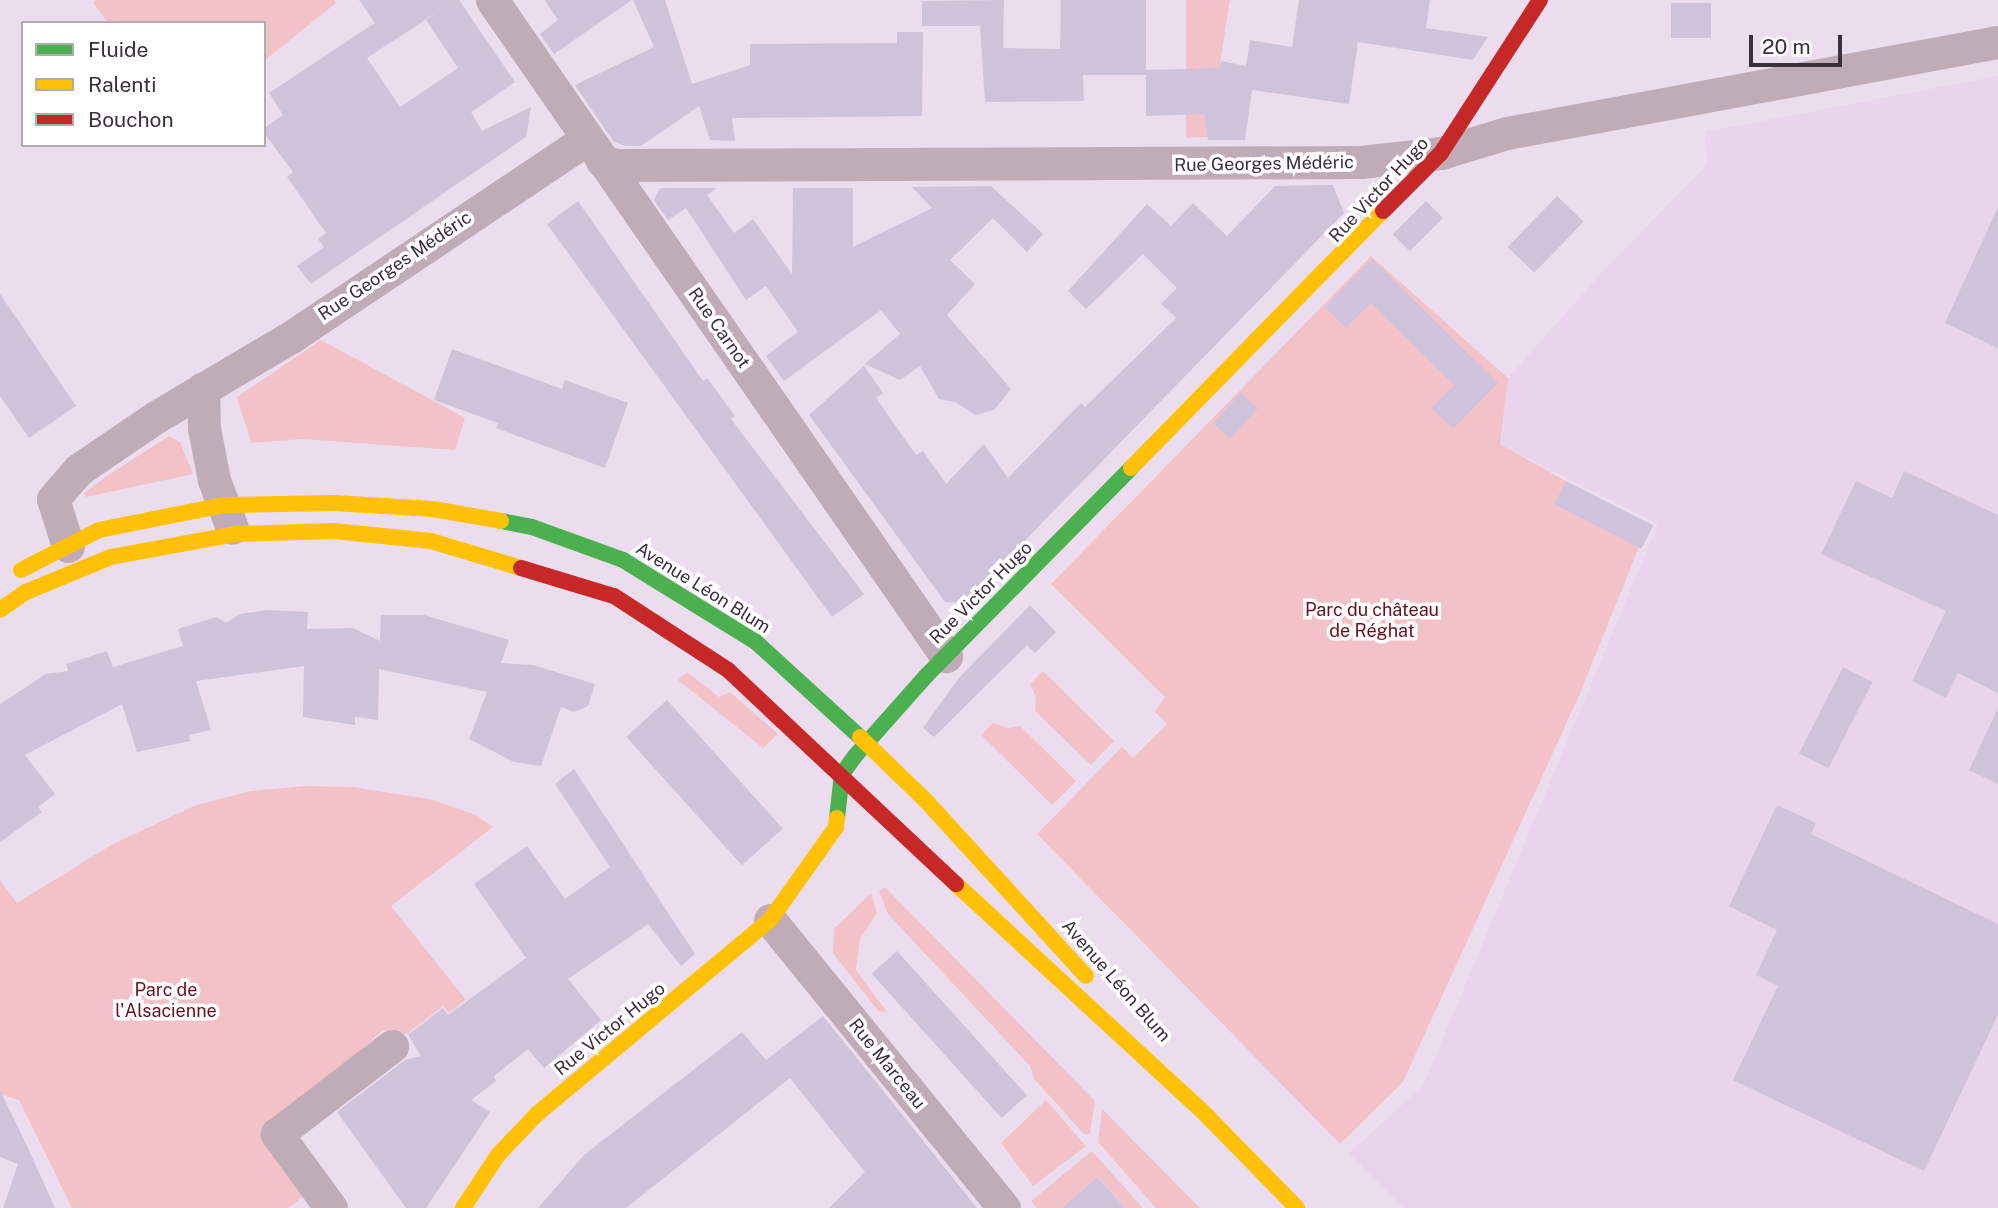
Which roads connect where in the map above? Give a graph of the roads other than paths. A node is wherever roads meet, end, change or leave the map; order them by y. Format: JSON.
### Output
{"nodes":[{"id":1,"x":492,"y":0,"type":"edge"},
{"id":2,"x":1540,"y":0,"type":"edge"},
{"id":3,"x":1998,"y":43,"type":"edge"},
{"id":4,"x":594,"y":150,"type":"junction"},
{"id":5,"x":1441,"y":153,"type":"junction"},
{"id":6,"x":203,"y":388,"type":"junction"},
{"id":7,"x":229,"y":519,"type":"junction"},
{"id":8,"x":68,"y":546,"type":"junction"},
{"id":9,"x":9,"y":576,"type":"dead end"},
{"id":10,"x":0,"y":610,"type":"edge"},
{"id":11,"x":946,"y":656,"type":"junction"},
{"id":12,"x":868,"y":743,"type":"junction"},
{"id":13,"x":842,"y":774,"type":"junction"},
{"id":14,"x":770,"y":920,"type":"junction"},
{"id":15,"x":392,"y":1046,"type":"dead end"},
{"id":16,"x":1207,"y":1115,"type":"junction"},
{"id":17,"x":331,"y":1208,"type":"edge"},
{"id":18,"x":463,"y":1208,"type":"edge"},
{"id":19,"x":1004,"y":1208,"type":"edge"},
{"id":20,"x":1297,"y":1208,"type":"edge"}],
"edges":[{"from":1,"to":4,"type":"street","name":"Rue Carnot"},
{"from":2,"to":5,"type":"main road","name":"Rue Victor Hugo"},
{"from":3,"to":5,"type":"street","name":"Rue Georges Médéric"},
{"from":4,"to":5,"type":"street","name":"Rue Georges Médéric"},
{"from":4,"to":6,"type":"street","name":"Rue Georges Médéric"},
{"from":4,"to":11,"type":"street","name":"Rue Carnot"},
{"from":5,"to":11,"type":"main road","name":"Rue Victor Hugo"},
{"from":6,"to":7,"type":"street"},
{"from":6,"to":8,"type":"street","name":"Rue Georges Médéric"},
{"from":7,"to":8,"type":"main road","name":"Avenue Léon Blum"},
{"from":7,"to":10,"type":"main road","name":"Avenue Léon Blum"},
{"from":7,"to":12,"type":"main road","name":"Avenue Léon Blum"},
{"from":7,"to":13,"type":"main road","name":"Avenue Léon Blum"},
{"from":8,"to":9,"type":"main road","name":"Avenue Léon Blum"},
{"from":11,"to":12,"type":"main road","name":"Rue Victor Hugo"},
{"from":12,"to":13,"type":"main road","name":"Rue Victor Hugo"},
{"from":12,"to":16,"type":"main road","name":"Avenue Léon Blum"},
{"from":13,"to":14,"type":"main road","name":"Rue Victor Hugo"},
{"from":13,"to":16,"type":"main road","name":"Avenue Léon Blum"},
{"from":14,"to":18,"type":"main road","name":"Rue Victor Hugo"},
{"from":14,"to":19,"type":"street","name":"Rue Marceau"},
{"from":15,"to":17,"type":"street"},
{"from":16,"to":20,"type":"main road","name":"Avenue Léon Blum"}]}
